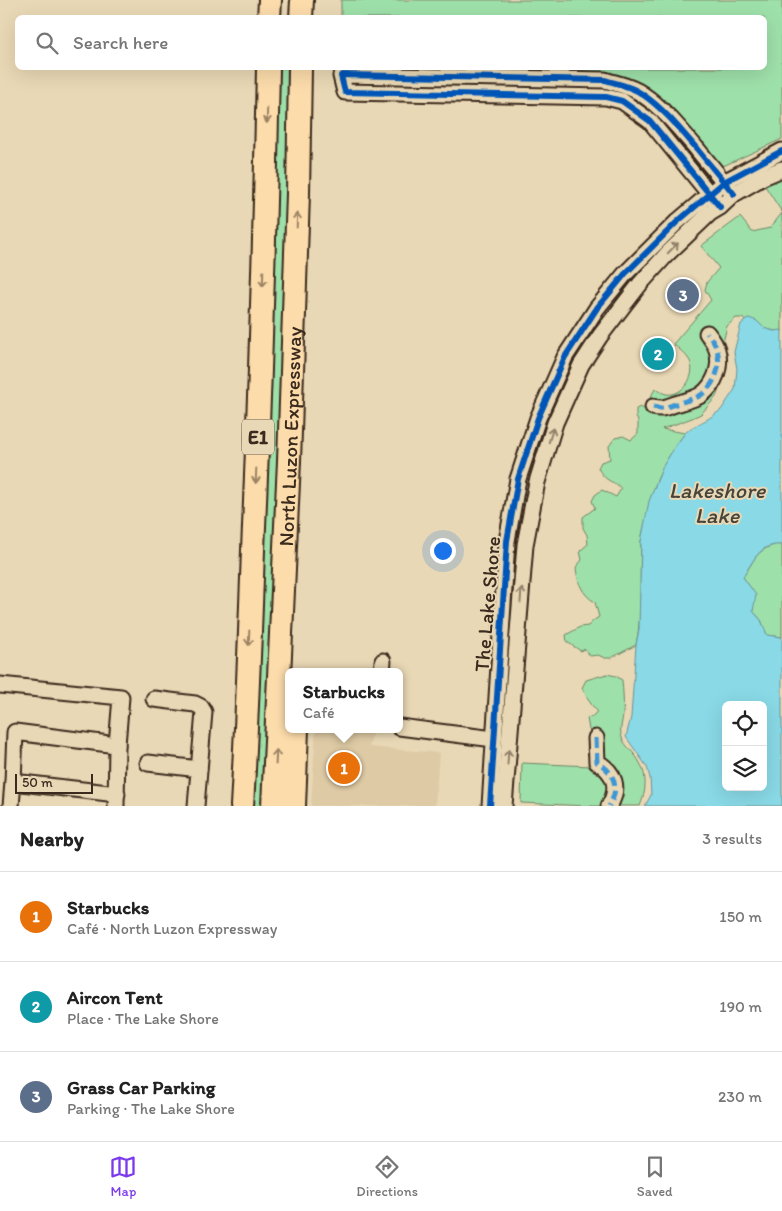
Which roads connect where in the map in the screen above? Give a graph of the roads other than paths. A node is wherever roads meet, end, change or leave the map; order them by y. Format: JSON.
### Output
{"nodes":[{"id":1,"x":270,"y":0,"type":"edge"},
{"id":2,"x":302,"y":0,"type":"edge"},
{"id":3,"x":270,"y":15,"type":"edge"},
{"id":4,"x":301,"y":15,"type":"edge"},
{"id":5,"x":268,"y":70,"type":"edge"},
{"id":6,"x":300,"y":70,"type":"edge"},
{"id":7,"x":605,"y":80,"type":"junction"},
{"id":8,"x":606,"y":97,"type":"junction"},
{"id":9,"x":782,"y":150,"type":"edge"},
{"id":10,"x":782,"y":169,"type":"edge"},
{"id":11,"x":724,"y":182,"type":"junction"},
{"id":12,"x":734,"y":194,"type":"junction"},
{"id":13,"x":710,"y":204,"type":"junction"},
{"id":14,"x":597,"y":308,"type":"junction"},
{"id":15,"x":613,"y":319,"type":"junction"},
{"id":16,"x":707,"y":333,"type":"dead end"},
{"id":17,"x":653,"y":407,"type":"dead end"},
{"id":18,"x":285,"y":551,"type":"junction"},
{"id":19,"x":296,"y":668,"type":"edge"},
{"id":20,"x":0,"y":685,"type":"edge"},
{"id":21,"x":154,"y":700,"type":"dead end"},
{"id":22,"x":403,"y":728,"type":"edge"},
{"id":23,"x":297,"y":733,"type":"edge"},
{"id":24,"x":596,"y":738,"type":"dead end"},
{"id":25,"x":494,"y":739,"type":"junction"},
{"id":26,"x":117,"y":745,"type":"junction"},
{"id":27,"x":148,"y":763,"type":"dead end"},
{"id":28,"x":199,"y":769,"type":"junction"},
{"id":29,"x":13,"y":782,"type":"junction"},
{"id":30,"x":498,"y":786,"type":"junction"},
{"id":31,"x":116,"y":800,"type":"edge"},
{"id":32,"x":10,"y":806,"type":"edge"},
{"id":33,"x":196,"y":806,"type":"edge"},
{"id":34,"x":242,"y":806,"type":"edge"},
{"id":35,"x":274,"y":806,"type":"edge"},
{"id":36,"x":294,"y":806,"type":"edge"},
{"id":37,"x":490,"y":806,"type":"edge"},
{"id":38,"x":504,"y":806,"type":"edge"},
{"id":39,"x":609,"y":806,"type":"edge"}],
"edges":[{"from":1,"to":3,"type":"highway"},
{"from":2,"to":4,"type":"highway"},
{"from":5,"to":34,"type":"highway","name":"North Luzon Expressway","number":"E1","one_way":true},
{"from":18,"to":6,"type":"highway","name":"North Luzon Expressway","number":"E1","one_way":true},
{"from":7,"to":8,"type":"street"},
{"from":7,"to":8,"type":"street"},
{"from":7,"to":11,"type":"street"},
{"from":8,"to":13,"type":"street"},
{"from":9,"to":11,"type":"street","name":"The Lake Shore"},
{"from":10,"to":12,"type":"street","name":"The Lake Shore"},
{"from":11,"to":12,"type":"street"},
{"from":11,"to":13,"type":"street","name":"The Lake Shore"},
{"from":12,"to":13,"type":"street","name":"The Lake Shore"},
{"from":13,"to":14,"type":"street","name":"The Lake Shore"},
{"from":15,"to":13,"type":"street","name":"The Lake Shore","one_way":true},
{"from":14,"to":15,"type":"street"},
{"from":14,"to":25,"type":"street","name":"The Lake Shore"},
{"from":30,"to":15,"type":"street","name":"The Lake Shore","one_way":true},
{"from":16,"to":17,"type":"street"},
{"from":18,"to":19,"type":"highway"},
{"from":35,"to":18,"type":"highway","name":"North Luzon Expressway","number":"E1","one_way":true},
{"from":20,"to":26,"type":"street"},
{"from":21,"to":28,"type":"street"},
{"from":22,"to":25,"type":"street"},
{"from":23,"to":36,"type":"highway"},
{"from":24,"to":39,"type":"street"},
{"from":25,"to":30,"type":"street","name":"The Lake Shore"},
{"from":26,"to":29,"type":"street"},
{"from":26,"to":31,"type":"street"},
{"from":27,"to":28,"type":"street"},
{"from":28,"to":33,"type":"street"},
{"from":29,"to":31,"type":"street"},
{"from":29,"to":32,"type":"street"},
{"from":30,"to":37,"type":"street","name":"The Lake Shore"},
{"from":30,"to":38,"type":"street","name":"The Lake Shore"}]}
